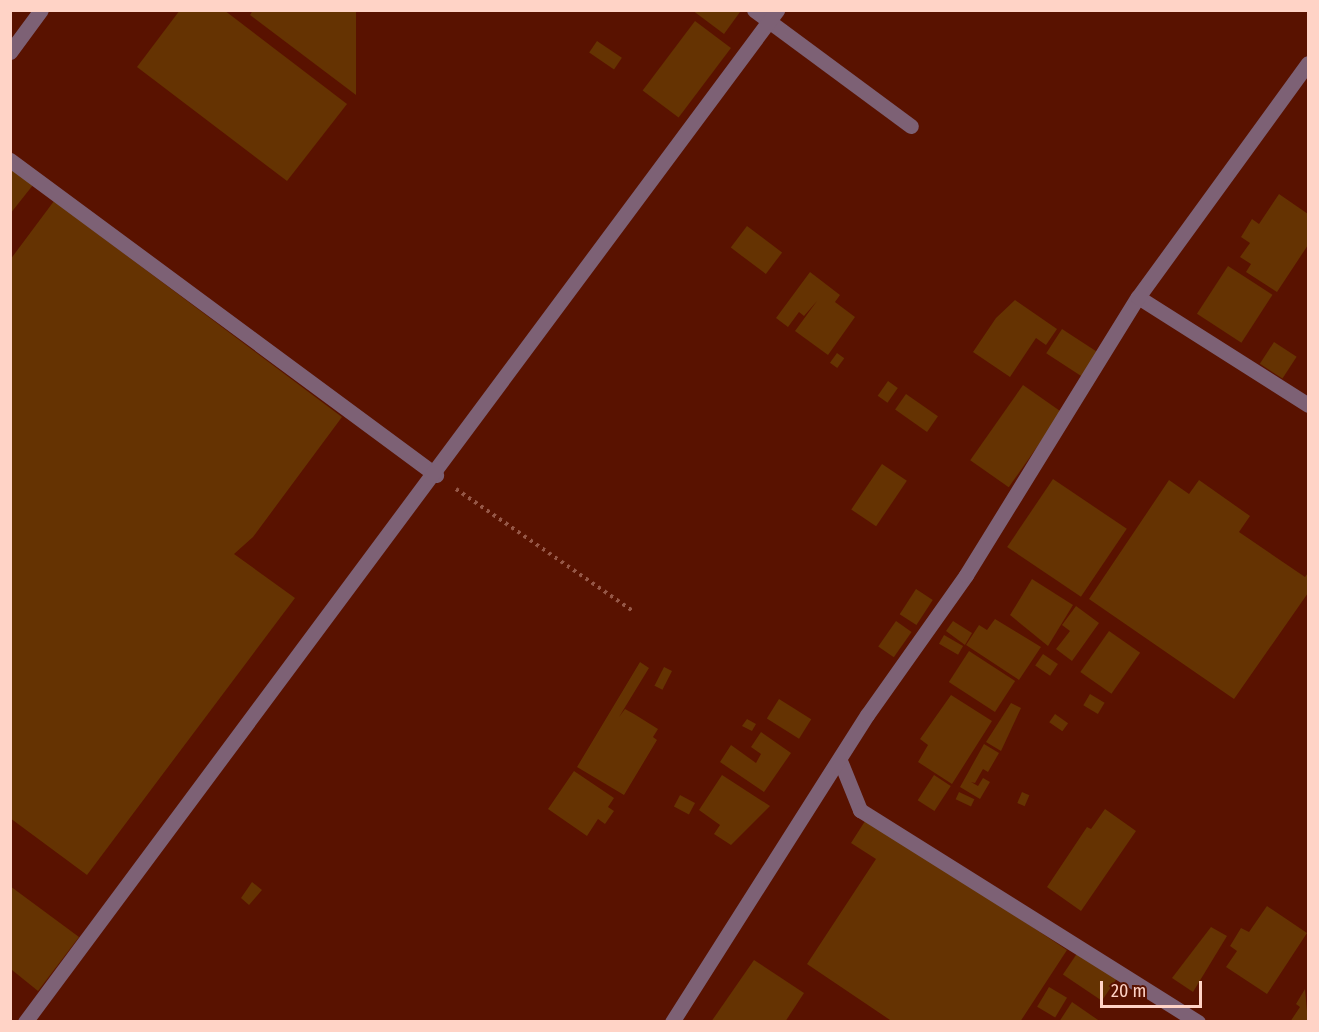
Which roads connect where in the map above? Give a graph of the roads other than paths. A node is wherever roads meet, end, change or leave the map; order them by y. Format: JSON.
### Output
{"nodes":[{"id":1,"x":41,"y":10,"type":"edge"},
{"id":2,"x":754,"y":10,"type":"edge"},
{"id":3,"x":773,"y":16,"type":"edge"},
{"id":4,"x":10,"y":52,"type":"edge"},
{"id":5,"x":1308,"y":63,"type":"edge"},
{"id":6,"x":911,"y":126,"type":"dead end"},
{"id":7,"x":10,"y":160,"type":"edge"},
{"id":8,"x":1138,"y":297,"type":"junction"},
{"id":9,"x":1308,"y":405,"type":"edge"},
{"id":10,"x":436,"y":475,"type":"junction"},
{"id":11,"x":841,"y":763,"type":"junction"},
{"id":12,"x":25,"y":1022,"type":"edge"},
{"id":13,"x":672,"y":1022,"type":"edge"},
{"id":14,"x":1198,"y":1022,"type":"edge"}],
"edges":[{"from":1,"to":4,"type":"street"},
{"from":2,"to":3,"type":"street"},
{"from":3,"to":6,"type":"street"},
{"from":3,"to":10,"type":"street"},
{"from":5,"to":8,"type":"street"},
{"from":7,"to":10,"type":"street"},
{"from":8,"to":9,"type":"street"},
{"from":8,"to":11,"type":"street"},
{"from":10,"to":12,"type":"street"},
{"from":11,"to":13,"type":"street"},
{"from":11,"to":14,"type":"street"}]}
